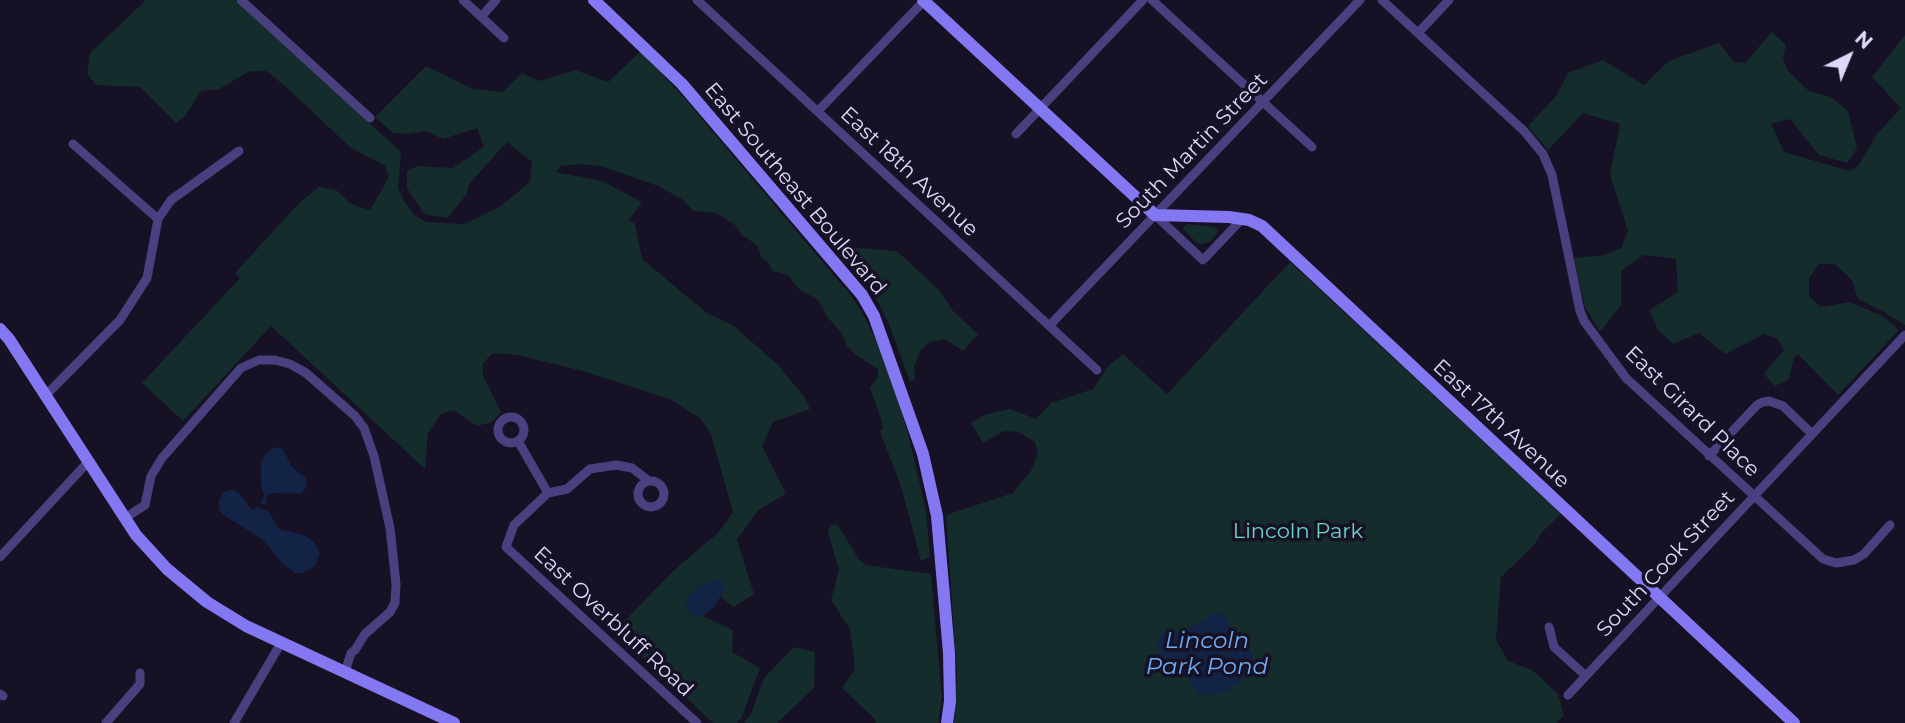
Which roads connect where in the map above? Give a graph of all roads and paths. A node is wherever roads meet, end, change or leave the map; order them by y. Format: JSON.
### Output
{"nodes":[{"id":1,"x":242,"y":0,"type":"edge"},
{"id":2,"x":463,"y":0,"type":"edge"},
{"id":3,"x":496,"y":0,"type":"edge"},
{"id":4,"x":594,"y":0,"type":"edge"},
{"id":5,"x":697,"y":0,"type":"edge"},
{"id":6,"x":924,"y":0,"type":"edge"},
{"id":7,"x":1143,"y":0,"type":"edge"},
{"id":8,"x":1152,"y":0,"type":"edge"},
{"id":9,"x":1360,"y":0,"type":"edge"},
{"id":10,"x":1382,"y":0,"type":"edge"},
{"id":11,"x":1449,"y":0,"type":"edge"},
{"id":12,"x":481,"y":17,"type":"junction"},
{"id":13,"x":1418,"y":33,"type":"junction"},
{"id":14,"x":504,"y":38,"type":"dead end"},
{"id":15,"x":1263,"y":103,"type":"junction"},
{"id":16,"x":1040,"y":108,"type":"junction"},
{"id":17,"x":818,"y":111,"type":"junction"},
{"id":18,"x":370,"y":118,"type":"dead end"},
{"id":19,"x":1016,"y":134,"type":"dead end"},
{"id":20,"x":73,"y":144,"type":"dead end"},
{"id":21,"x":1311,"y":147,"type":"dead end"},
{"id":22,"x":239,"y":151,"type":"dead end"},
{"id":23,"x":1155,"y":215,"type":"junction"},
{"id":24,"x":158,"y":219,"type":"junction"},
{"id":25,"x":1242,"y":219,"type":"junction"},
{"id":26,"x":1049,"y":325,"type":"junction"},
{"id":27,"x":0,"y":329,"type":"edge"},
{"id":28,"x":1905,"y":335,"type":"edge"},
{"id":29,"x":1097,"y":370,"type":"dead end"},
{"id":30,"x":46,"y":396,"type":"junction"},
{"id":31,"x":1811,"y":433,"type":"junction"},
{"id":32,"x":518,"y":441,"type":"dead end"},
{"id":33,"x":1709,"y":456,"type":"junction"},
{"id":34,"x":88,"y":461,"type":"junction"},
{"id":35,"x":649,"y":481,"type":"dead end"},
{"id":36,"x":548,"y":493,"type":"junction"},
{"id":37,"x":1754,"y":495,"type":"junction"},
{"id":38,"x":130,"y":515,"type":"junction"},
{"id":39,"x":1890,"y":525,"type":"dead end"},
{"id":40,"x":0,"y":556,"type":"edge"},
{"id":41,"x":1658,"y":597,"type":"junction"},
{"id":42,"x":1549,"y":627,"type":"dead end"},
{"id":43,"x":281,"y":643,"type":"junction"},
{"id":44,"x":347,"y":668,"type":"junction"},
{"id":45,"x":140,"y":673,"type":"dead end"},
{"id":46,"x":1586,"y":676,"type":"junction"},
{"id":47,"x":1568,"y":695,"type":"dead end"},
{"id":48,"x":106,"y":723,"type":"edge"},
{"id":49,"x":234,"y":723,"type":"edge"},
{"id":50,"x":454,"y":723,"type":"edge"},
{"id":51,"x":697,"y":723,"type":"edge"},
{"id":52,"x":947,"y":723,"type":"edge"},
{"id":53,"x":1794,"y":723,"type":"edge"}],
"edges":[{"from":1,"to":18,"type":"street"},
{"from":2,"to":12,"type":"street"},
{"from":3,"to":12,"type":"street"},
{"from":4,"to":52,"type":"street","name":"East Southeast Boulevard"},
{"from":5,"to":17,"type":"street","name":"East 18th Avenue"},
{"from":6,"to":16,"type":"street"},
{"from":6,"to":17,"type":"street"},
{"from":7,"to":16,"type":"street"},
{"from":8,"to":15,"type":"street"},
{"from":9,"to":15,"type":"street","name":"South Martin Street"},
{"from":10,"to":13,"type":"street","name":"East Girard Place"},
{"from":11,"to":13,"type":"street"},
{"from":12,"to":14,"type":"street"},
{"from":13,"to":33,"type":"street","name":"East Girard Place"},
{"from":15,"to":21,"type":"street"},
{"from":15,"to":23,"type":"street","name":"South Martin Street"},
{"from":16,"to":19,"type":"street"},
{"from":16,"to":23,"type":"street"},
{"from":17,"to":26,"type":"street","name":"East 18th Avenue"},
{"from":20,"to":24,"type":"street"},
{"from":22,"to":24,"type":"street"},
{"from":23,"to":25,"type":"street","name":"East 17th Avenue"},
{"from":23,"to":25,"type":"street"},
{"from":23,"to":26,"type":"street","name":"South Martin Street"},
{"from":24,"to":30,"type":"street"},
{"from":25,"to":41,"type":"street","name":"East 17th Avenue"},
{"from":26,"to":29,"type":"street","name":"East 18th Avenue"},
{"from":27,"to":30,"type":"street"},
{"from":28,"to":31,"type":"street","name":"South Cook Street"},
{"from":30,"to":34,"type":"street"},
{"from":31,"to":33,"type":"street"},
{"from":31,"to":37,"type":"street","name":"South Cook Street"},
{"from":32,"to":36,"type":"street"},
{"from":33,"to":37,"type":"street","name":"East Girard Place"},
{"from":34,"to":38,"type":"street"},
{"from":34,"to":40,"type":"street"},
{"from":35,"to":36,"type":"street"},
{"from":36,"to":51,"type":"street","name":"East Overbluff Road"},
{"from":37,"to":39,"type":"street","name":"East Girard Place"},
{"from":37,"to":41,"type":"street","name":"South Cook Street"},
{"from":38,"to":43,"type":"street"},
{"from":38,"to":44,"type":"street"},
{"from":41,"to":46,"type":"street","name":"South Cook Street"},
{"from":41,"to":53,"type":"street","name":"East 17th Avenue"},
{"from":42,"to":46,"type":"street"},
{"from":43,"to":44,"type":"street"},
{"from":43,"to":49,"type":"street"},
{"from":44,"to":50,"type":"street"},
{"from":45,"to":48,"type":"street"},
{"from":46,"to":47,"type":"street","name":"South Cook Street"}]}
